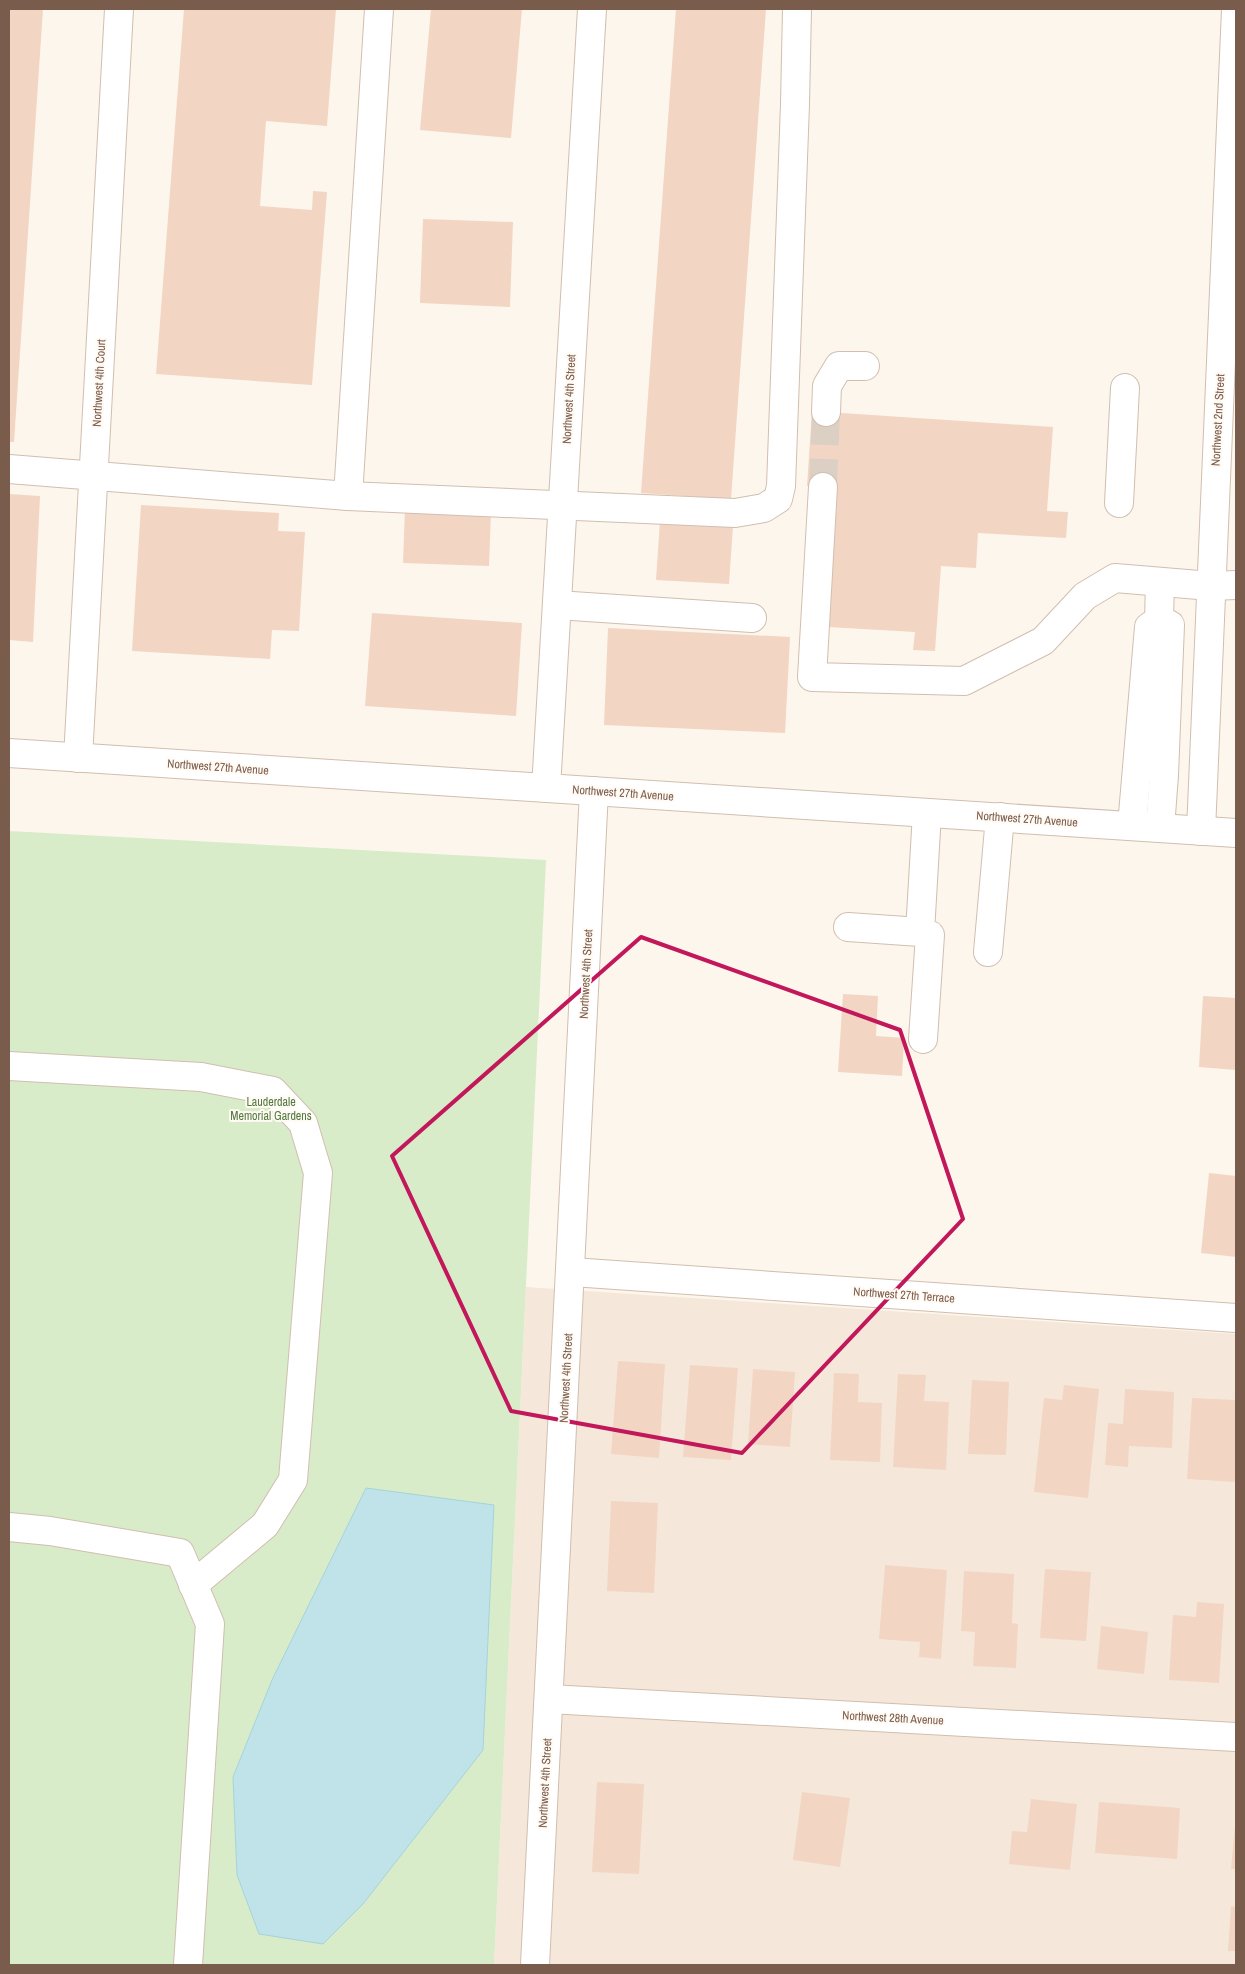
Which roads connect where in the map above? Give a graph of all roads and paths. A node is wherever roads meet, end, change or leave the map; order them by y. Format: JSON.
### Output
{"nodes":[{"id":1,"x":119,"y":9,"type":"edge"},
{"id":2,"x":379,"y":9,"type":"edge"},
{"id":3,"x":592,"y":9,"type":"edge"},
{"id":4,"x":797,"y":9,"type":"edge"},
{"id":5,"x":1236,"y":9,"type":"edge"},
{"id":6,"x":1234,"y":112,"type":"edge"},
{"id":7,"x":865,"y":366,"type":"dead end"},
{"id":8,"x":1125,"y":388,"type":"dead end"},
{"id":9,"x":826,"y":412,"type":"tunnel mouth"},
{"id":10,"x":9,"y":469,"type":"edge"},
{"id":11,"x":94,"y":475,"type":"junction"},
{"id":12,"x":823,"y":487,"type":"tunnel mouth"},
{"id":13,"x":348,"y":496,"type":"junction"},
{"id":14,"x":1119,"y":503,"type":"dead end"},
{"id":15,"x":563,"y":507,"type":"junction"},
{"id":16,"x":1160,"y":582,"type":"junction"},
{"id":17,"x":1224,"y":586,"type":"edge"},
{"id":18,"x":557,"y":605,"type":"junction"},
{"id":19,"x":752,"y":618,"type":"dead end"},
{"id":20,"x":1159,"y":620,"type":"junction"},
{"id":21,"x":9,"y":753,"type":"edge"},
{"id":22,"x":78,"y":758,"type":"junction"},
{"id":23,"x":546,"y":788,"type":"junction"},
{"id":24,"x":594,"y":791,"type":"junction"},
{"id":25,"x":927,"y":813,"type":"junction"},
{"id":26,"x":1000,"y":818,"type":"junction"},
{"id":27,"x":1132,"y":826,"type":"junction"},
{"id":28,"x":1160,"y":828,"type":"junction"},
{"id":29,"x":1201,"y":831,"type":"junction"},
{"id":30,"x":1236,"y":833,"type":"edge"},
{"id":31,"x":848,"y":927,"type":"dead end"},
{"id":32,"x":920,"y":932,"type":"junction"},
{"id":33,"x":988,"y":952,"type":"dead end"},
{"id":34,"x":924,"y":1039,"type":"dead end"},
{"id":35,"x":9,"y":1066,"type":"edge"},
{"id":36,"x":572,"y":1272,"type":"junction"},
{"id":37,"x":1236,"y":1318,"type":"edge"},
{"id":38,"x":9,"y":1527,"type":"edge"},
{"id":39,"x":194,"y":1585,"type":"junction"},
{"id":40,"x":549,"y":1698,"type":"junction"},
{"id":41,"x":1236,"y":1737,"type":"edge"},
{"id":42,"x":188,"y":1965,"type":"edge"},
{"id":43,"x":535,"y":1965,"type":"edge"}],
"edges":[{"from":1,"to":11,"type":"street","name":"Northwest 4th Court"},
{"from":2,"to":13,"type":"street"},
{"from":3,"to":15,"type":"street","name":"Northwest 4th Street"},
{"from":4,"to":15,"type":"street"},
{"from":5,"to":6,"type":"street","name":"Northwest 2nd Street"},
{"from":6,"to":17,"type":"street","name":"Northwest 2nd Street"},
{"from":7,"to":9,"type":"street"},
{"from":8,"to":14,"type":"street"},
{"from":10,"to":11,"type":"street"},
{"from":11,"to":13,"type":"street"},
{"from":11,"to":22,"type":"street","name":"Northwest 4th Court"},
{"from":12,"to":16,"type":"street"},
{"from":13,"to":15,"type":"street"},
{"from":15,"to":18,"type":"street","name":"Northwest 4th Street"},
{"from":16,"to":17,"type":"street"},
{"from":16,"to":20,"type":"street"},
{"from":17,"to":29,"type":"street","name":"Northwest 2nd Street"},
{"from":18,"to":19,"type":"street"},
{"from":18,"to":23,"type":"street","name":"Northwest 4th Street"},
{"from":20,"to":27,"type":"street"},
{"from":20,"to":28,"type":"street"},
{"from":21,"to":22,"type":"street","name":"Northwest 27th Avenue"},
{"from":22,"to":23,"type":"street","name":"Northwest 27th Avenue"},
{"from":23,"to":24,"type":"street","name":"Northwest 27th Avenue"},
{"from":24,"to":25,"type":"street","name":"Northwest 27th Avenue"},
{"from":24,"to":36,"type":"street","name":"Northwest 4th Street"},
{"from":25,"to":26,"type":"street","name":"Northwest 27th Avenue"},
{"from":25,"to":32,"type":"street"},
{"from":26,"to":27,"type":"street","name":"Northwest 27th Avenue"},
{"from":26,"to":33,"type":"street"},
{"from":27,"to":28,"type":"street","name":"Northwest 27th Avenue"},
{"from":28,"to":29,"type":"street","name":"Northwest 27th Avenue"},
{"from":29,"to":30,"type":"street","name":"Northwest 27th Avenue"},
{"from":31,"to":32,"type":"street"},
{"from":32,"to":34,"type":"street"},
{"from":35,"to":39,"type":"street"},
{"from":36,"to":37,"type":"street","name":"Northwest 27th Terrace"},
{"from":36,"to":40,"type":"street","name":"Northwest 4th Street"},
{"from":38,"to":39,"type":"street"},
{"from":39,"to":42,"type":"street"},
{"from":40,"to":41,"type":"street","name":"Northwest 28th Avenue"},
{"from":40,"to":43,"type":"street","name":"Northwest 4th Street"}]}
